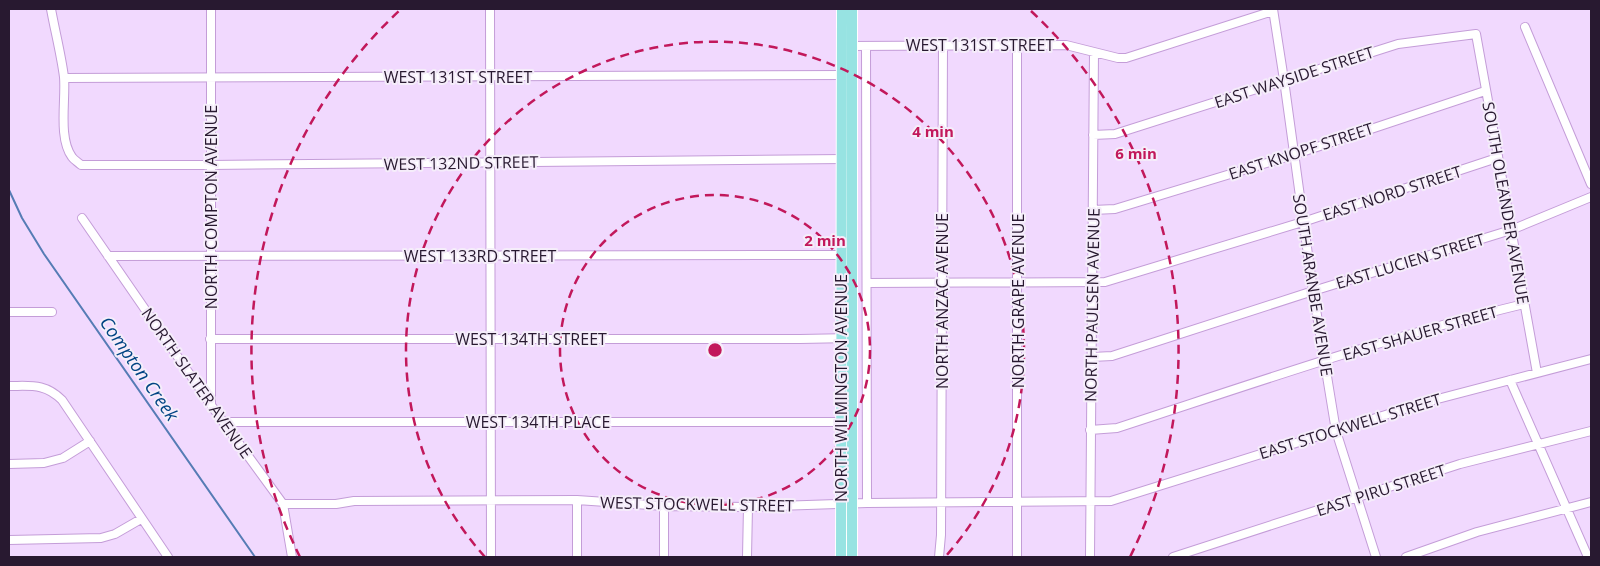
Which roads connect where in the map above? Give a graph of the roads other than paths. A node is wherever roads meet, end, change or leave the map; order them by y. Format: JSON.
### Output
{"nodes":[{"id":1,"x":51,"y":9,"type":"edge"},
{"id":2,"x":211,"y":9,"type":"edge"},
{"id":3,"x":490,"y":9,"type":"edge"},
{"id":4,"x":842,"y":9,"type":"edge"},
{"id":5,"x":852,"y":9,"type":"edge"},
{"id":6,"x":1273,"y":10,"type":"edge"},
{"id":7,"x":1525,"y":27,"type":"dead end"},
{"id":8,"x":1476,"y":34,"type":"joint"},
{"id":9,"x":1018,"y":44,"type":"junction"},
{"id":10,"x":943,"y":45,"type":"junction"},
{"id":11,"x":847,"y":46,"type":"junction"},
{"id":12,"x":866,"y":46,"type":"junction"},
{"id":13,"x":1094,"y":52,"type":"junction"},
{"id":14,"x":842,"y":75,"type":"junction"},
{"id":15,"x":853,"y":75,"type":"junction"},
{"id":16,"x":490,"y":76,"type":"junction"},
{"id":17,"x":211,"y":77,"type":"junction"},
{"id":18,"x":64,"y":78,"type":"junction"},
{"id":19,"x":1284,"y":80,"type":"junction"},
{"id":20,"x":1485,"y":91,"type":"junction"},
{"id":21,"x":1093,"y":135,"type":"junction"},
{"id":22,"x":1293,"y":155,"type":"junction"},
{"id":23,"x":1497,"y":158,"type":"junction"},
{"id":24,"x":847,"y":159,"type":"junction"},
{"id":25,"x":490,"y":162,"type":"junction"},
{"id":26,"x":210,"y":165,"type":"junction"},
{"id":27,"x":1591,"y":184,"type":"edge"},
{"id":28,"x":1591,"y":197,"type":"edge"},
{"id":29,"x":1093,"y":210,"type":"junction"},
{"id":30,"x":82,"y":218,"type":"dead end"},
{"id":31,"x":1303,"y":222,"type":"junction"},
{"id":32,"x":1511,"y":230,"type":"junction"},
{"id":33,"x":841,"y":255,"type":"junction"},
{"id":34,"x":852,"y":255,"type":"junction"},
{"id":35,"x":108,"y":256,"type":"junction"},
{"id":36,"x":210,"y":256,"type":"junction"},
{"id":37,"x":490,"y":256,"type":"junction"},
{"id":38,"x":1018,"y":283,"type":"junction"},
{"id":39,"x":1092,"y":283,"type":"junction"},
{"id":40,"x":868,"y":284,"type":"junction"},
{"id":41,"x":943,"y":284,"type":"junction"},
{"id":42,"x":1313,"y":291,"type":"junction"},
{"id":43,"x":1524,"y":304,"type":"junction"},
{"id":44,"x":9,"y":312,"type":"edge"},
{"id":45,"x":52,"y":312,"type":"dead end"},
{"id":46,"x":847,"y":338,"type":"junction"},
{"id":47,"x":210,"y":339,"type":"junction"},
{"id":48,"x":490,"y":339,"type":"junction"},
{"id":49,"x":1092,"y":357,"type":"junction"},
{"id":50,"x":1591,"y":359,"type":"edge"},
{"id":51,"x":1324,"y":360,"type":"junction"},
{"id":52,"x":1537,"y":372,"type":"junction"},
{"id":53,"x":1510,"y":380,"type":"junction"},
{"id":54,"x":9,"y":386,"type":"edge"},
{"id":55,"x":211,"y":405,"type":"junction"},
{"id":56,"x":224,"y":422,"type":"junction"},
{"id":57,"x":490,"y":422,"type":"junction"},
{"id":58,"x":841,"y":422,"type":"junction"},
{"id":59,"x":852,"y":422,"type":"junction"},
{"id":60,"x":1090,"y":430,"type":"junction"},
{"id":61,"x":1336,"y":431,"type":"junction"},
{"id":62,"x":1591,"y":431,"type":"edge"},
{"id":63,"x":90,"y":441,"type":"junction"},
{"id":64,"x":1538,"y":444,"type":"junction"},
{"id":65,"x":9,"y":464,"type":"edge"},
{"id":66,"x":1357,"y":498,"type":"junction"},
{"id":67,"x":577,"y":500,"type":"junction"},
{"id":68,"x":490,"y":501,"type":"junction"},
{"id":69,"x":1090,"y":501,"type":"junction"},
{"id":70,"x":1111,"y":501,"type":"joint"},
{"id":71,"x":1018,"y":502,"type":"junction"},
{"id":72,"x":1591,"y":502,"type":"edge"},
{"id":73,"x":868,"y":503,"type":"junction"},
{"id":74,"x":941,"y":503,"type":"junction"},
{"id":75,"x":283,"y":504,"type":"junction"},
{"id":76,"x":853,"y":504,"type":"junction"},
{"id":77,"x":841,"y":505,"type":"junction"},
{"id":78,"x":664,"y":506,"type":"junction"},
{"id":79,"x":748,"y":507,"type":"junction"},
{"id":80,"x":1567,"y":508,"type":"junction"},
{"id":81,"x":141,"y":519,"type":"junction"},
{"id":82,"x":9,"y":540,"type":"edge"},
{"id":83,"x":168,"y":557,"type":"edge"},
{"id":84,"x":292,"y":557,"type":"edge"},
{"id":85,"x":490,"y":557,"type":"edge"},
{"id":86,"x":577,"y":557,"type":"edge"},
{"id":87,"x":664,"y":557,"type":"edge"},
{"id":88,"x":747,"y":557,"type":"edge"},
{"id":89,"x":841,"y":557,"type":"edge"},
{"id":90,"x":852,"y":557,"type":"edge"},
{"id":91,"x":939,"y":557,"type":"edge"},
{"id":92,"x":1017,"y":557,"type":"edge"},
{"id":93,"x":1090,"y":557,"type":"edge"},
{"id":94,"x":1172,"y":557,"type":"edge"},
{"id":95,"x":1376,"y":557,"type":"edge"},
{"id":96,"x":1406,"y":557,"type":"edge"},
{"id":97,"x":1588,"y":557,"type":"edge"}],
"edges":[{"from":1,"to":18,"type":"street"},
{"from":2,"to":17,"type":"street","name":"NORTH COMPTON AVENUE"},
{"from":3,"to":16,"type":"street"},
{"from":4,"to":11,"type":"main road","name":"NORTH WILMINGTON AVENUE"},
{"from":5,"to":11,"type":"main road","name":"NORTH WILMINGTON AVENUE"},
{"from":6,"to":13,"type":"street","name":"WEST 131ST STREET"},
{"from":6,"to":19,"type":"street","name":"SOUTH ARANBE AVENUE"},
{"from":7,"to":27,"type":"street"},
{"from":8,"to":19,"type":"street","name":"EAST WAYSIDE STREET"},
{"from":8,"to":20,"type":"street","name":"SOUTH OLEANDER AVENUE"},
{"from":9,"to":10,"type":"street","name":"WEST 131ST STREET"},
{"from":9,"to":13,"type":"street","name":"WEST 131ST STREET"},
{"from":9,"to":38,"type":"street","name":"NORTH GRAPE AVENUE"},
{"from":10,"to":12,"type":"street","name":"WEST 131ST STREET"},
{"from":10,"to":41,"type":"street","name":"NORTH ANZAC AVENUE"},
{"from":11,"to":12,"type":"street","name":"WEST 131ST STREET"},
{"from":11,"to":14,"type":"main road","name":"NORTH WILMINGTON AVENUE"},
{"from":11,"to":15,"type":"main road","name":"NORTH WILMINGTON AVENUE"},
{"from":12,"to":40,"type":"street"},
{"from":13,"to":21,"type":"street","name":"NORTH PAULSEN AVENUE"},
{"from":14,"to":15,"type":"street","name":"WEST 131ST STREET"},
{"from":14,"to":16,"type":"street","name":"WEST 131ST STREET"},
{"from":14,"to":24,"type":"main road","name":"NORTH WILMINGTON AVENUE"},
{"from":15,"to":24,"type":"main road","name":"NORTH WILMINGTON AVENUE"},
{"from":16,"to":17,"type":"street","name":"WEST 131ST STREET"},
{"from":16,"to":25,"type":"street"},
{"from":17,"to":18,"type":"street","name":"WEST 131ST STREET"},
{"from":17,"to":26,"type":"street","name":"NORTH COMPTON AVENUE"},
{"from":18,"to":26,"type":"street","name":"WEST 132ND STREET"},
{"from":19,"to":21,"type":"street","name":"EAST WAYSIDE STREET"},
{"from":19,"to":22,"type":"street","name":"SOUTH ARANBE AVENUE"},
{"from":20,"to":22,"type":"street","name":"EAST KNOPF STREET"},
{"from":20,"to":23,"type":"street","name":"SOUTH OLEANDER AVENUE"},
{"from":21,"to":29,"type":"street","name":"NORTH PAULSEN AVENUE"},
{"from":22,"to":29,"type":"street","name":"EAST KNOPF STREET"},
{"from":22,"to":31,"type":"street","name":"SOUTH ARANBE AVENUE"},
{"from":23,"to":31,"type":"street","name":"EAST NORD STREET"},
{"from":23,"to":32,"type":"street","name":"SOUTH OLEANDER AVENUE"},
{"from":24,"to":25,"type":"street","name":"WEST 132ND STREET"},
{"from":24,"to":33,"type":"main road","name":"NORTH WILMINGTON AVENUE"},
{"from":24,"to":34,"type":"main road","name":"NORTH WILMINGTON AVENUE"},
{"from":25,"to":26,"type":"street","name":"WEST 132ND STREET"},
{"from":25,"to":37,"type":"street"},
{"from":26,"to":36,"type":"street","name":"NORTH COMPTON AVENUE"},
{"from":28,"to":32,"type":"street","name":"EAST LUCIEN STREET"},
{"from":29,"to":39,"type":"street","name":"NORTH PAULSEN AVENUE"},
{"from":30,"to":35,"type":"street","name":"NORTH SLATER AVENUE"},
{"from":31,"to":39,"type":"street","name":"EAST NORD STREET"},
{"from":31,"to":42,"type":"street","name":"SOUTH ARANBE AVENUE"},
{"from":32,"to":42,"type":"street","name":"EAST LUCIEN STREET"},
{"from":32,"to":43,"type":"street","name":"SOUTH OLEANDER AVENUE"},
{"from":33,"to":34,"type":"street","name":"WEST 133RD STREET"},
{"from":33,"to":37,"type":"street","name":"WEST 133RD STREET"},
{"from":33,"to":46,"type":"main road","name":"NORTH WILMINGTON AVENUE"},
{"from":34,"to":46,"type":"main road","name":"NORTH WILMINGTON AVENUE"},
{"from":35,"to":36,"type":"street","name":"WEST 133RD STREET"},
{"from":35,"to":55,"type":"street","name":"NORTH SLATER AVENUE"},
{"from":36,"to":37,"type":"street","name":"WEST 133RD STREET"},
{"from":36,"to":47,"type":"street","name":"NORTH COMPTON AVENUE"},
{"from":37,"to":48,"type":"street"},
{"from":38,"to":39,"type":"street","name":"EAST NORD STREET"},
{"from":38,"to":41,"type":"street","name":"EAST NORD STREET"},
{"from":38,"to":71,"type":"street","name":"NORTH GRAPE AVENUE"},
{"from":39,"to":49,"type":"street","name":"NORTH PAULSEN AVENUE"},
{"from":40,"to":41,"type":"street","name":"EAST NORD STREET"},
{"from":40,"to":73,"type":"street"},
{"from":41,"to":74,"type":"street","name":"NORTH ANZAC AVENUE"},
{"from":42,"to":49,"type":"street","name":"EAST LUCIEN STREET"},
{"from":42,"to":51,"type":"street","name":"SOUTH ARANBE AVENUE"},
{"from":43,"to":51,"type":"street","name":"EAST SHAUER STREET"},
{"from":43,"to":52,"type":"street","name":"SOUTH OLEANDER AVENUE"},
{"from":44,"to":45,"type":"street"},
{"from":46,"to":48,"type":"street","name":"WEST 134TH STREET"},
{"from":46,"to":58,"type":"main road","name":"NORTH WILMINGTON AVENUE"},
{"from":46,"to":59,"type":"main road","name":"NORTH WILMINGTON AVENUE"},
{"from":47,"to":48,"type":"street","name":"WEST 134TH STREET"},
{"from":47,"to":55,"type":"street","name":"NORTH COMPTON AVENUE"},
{"from":48,"to":57,"type":"street"},
{"from":49,"to":60,"type":"street","name":"NORTH PAULSEN AVENUE"},
{"from":50,"to":52,"type":"street","name":"EAST STOCKWELL STREET"},
{"from":51,"to":60,"type":"street","name":"EAST SHAUER STREET"},
{"from":51,"to":61,"type":"street","name":"SOUTH ARANBE AVENUE"},
{"from":52,"to":53,"type":"street","name":"EAST STOCKWELL STREET"},
{"from":53,"to":61,"type":"street","name":"EAST STOCKWELL STREET"},
{"from":53,"to":64,"type":"street"},
{"from":54,"to":63,"type":"street"},
{"from":55,"to":56,"type":"street","name":"NORTH SLATER AVENUE"},
{"from":56,"to":57,"type":"street","name":"WEST 134TH PLACE"},
{"from":56,"to":75,"type":"street","name":"NORTH SLATER AVENUE"},
{"from":57,"to":58,"type":"street","name":"WEST 134TH PLACE"},
{"from":57,"to":68,"type":"street"},
{"from":58,"to":59,"type":"street","name":"WEST 134TH PLACE"},
{"from":58,"to":77,"type":"main road","name":"NORTH WILMINGTON AVENUE"},
{"from":59,"to":76,"type":"main road","name":"NORTH WILMINGTON AVENUE"},
{"from":60,"to":69,"type":"street","name":"NORTH PAULSEN AVENUE"},
{"from":61,"to":66,"type":"street","name":"SOUTH ARANBE AVENUE"},
{"from":61,"to":70,"type":"street","name":"EAST STOCKWELL STREET"},
{"from":62,"to":64,"type":"street","name":"EAST PIRU STREET"},
{"from":63,"to":65,"type":"street"},
{"from":63,"to":81,"type":"street"},
{"from":64,"to":66,"type":"street","name":"EAST PIRU STREET"},
{"from":64,"to":80,"type":"street"},
{"from":66,"to":94,"type":"street","name":"EAST PIRU STREET"},
{"from":66,"to":95,"type":"street","name":"SOUTH ARANBE AVENUE"},
{"from":67,"to":68,"type":"street","name":"WEST STOCKWELL STREET"},
{"from":67,"to":78,"type":"street","name":"WEST STOCKWELL STREET"},
{"from":67,"to":86,"type":"street"},
{"from":68,"to":75,"type":"street","name":"WEST STOCKWELL STREET"},
{"from":68,"to":85,"type":"street"},
{"from":69,"to":70,"type":"street","name":"WEST STOCKWELL STREET"},
{"from":69,"to":71,"type":"street","name":"WEST STOCKWELL STREET"},
{"from":69,"to":93,"type":"street","name":"NORTH PAULSEN AVENUE"},
{"from":71,"to":74,"type":"street","name":"WEST STOCKWELL STREET"},
{"from":71,"to":92,"type":"street","name":"NORTH GRAPE AVENUE"},
{"from":72,"to":80,"type":"street"},
{"from":73,"to":74,"type":"street","name":"WEST STOCKWELL STREET"},
{"from":73,"to":76,"type":"street","name":"WEST STOCKWELL STREET"},
{"from":74,"to":91,"type":"street","name":"NORTH ANZAC AVENUE"},
{"from":75,"to":84,"type":"street","name":"NORTH SLATER AVENUE"},
{"from":76,"to":77,"type":"street","name":"WEST STOCKWELL STREET"},
{"from":76,"to":90,"type":"main road","name":"NORTH WILMINGTON AVENUE"},
{"from":77,"to":79,"type":"street","name":"WEST STOCKWELL STREET"},
{"from":77,"to":89,"type":"main road","name":"NORTH WILMINGTON AVENUE"},
{"from":78,"to":79,"type":"street","name":"WEST STOCKWELL STREET"},
{"from":78,"to":87,"type":"street"},
{"from":79,"to":88,"type":"street"},
{"from":80,"to":96,"type":"street"},
{"from":80,"to":97,"type":"street"},
{"from":81,"to":82,"type":"street"},
{"from":81,"to":83,"type":"street"}]}
